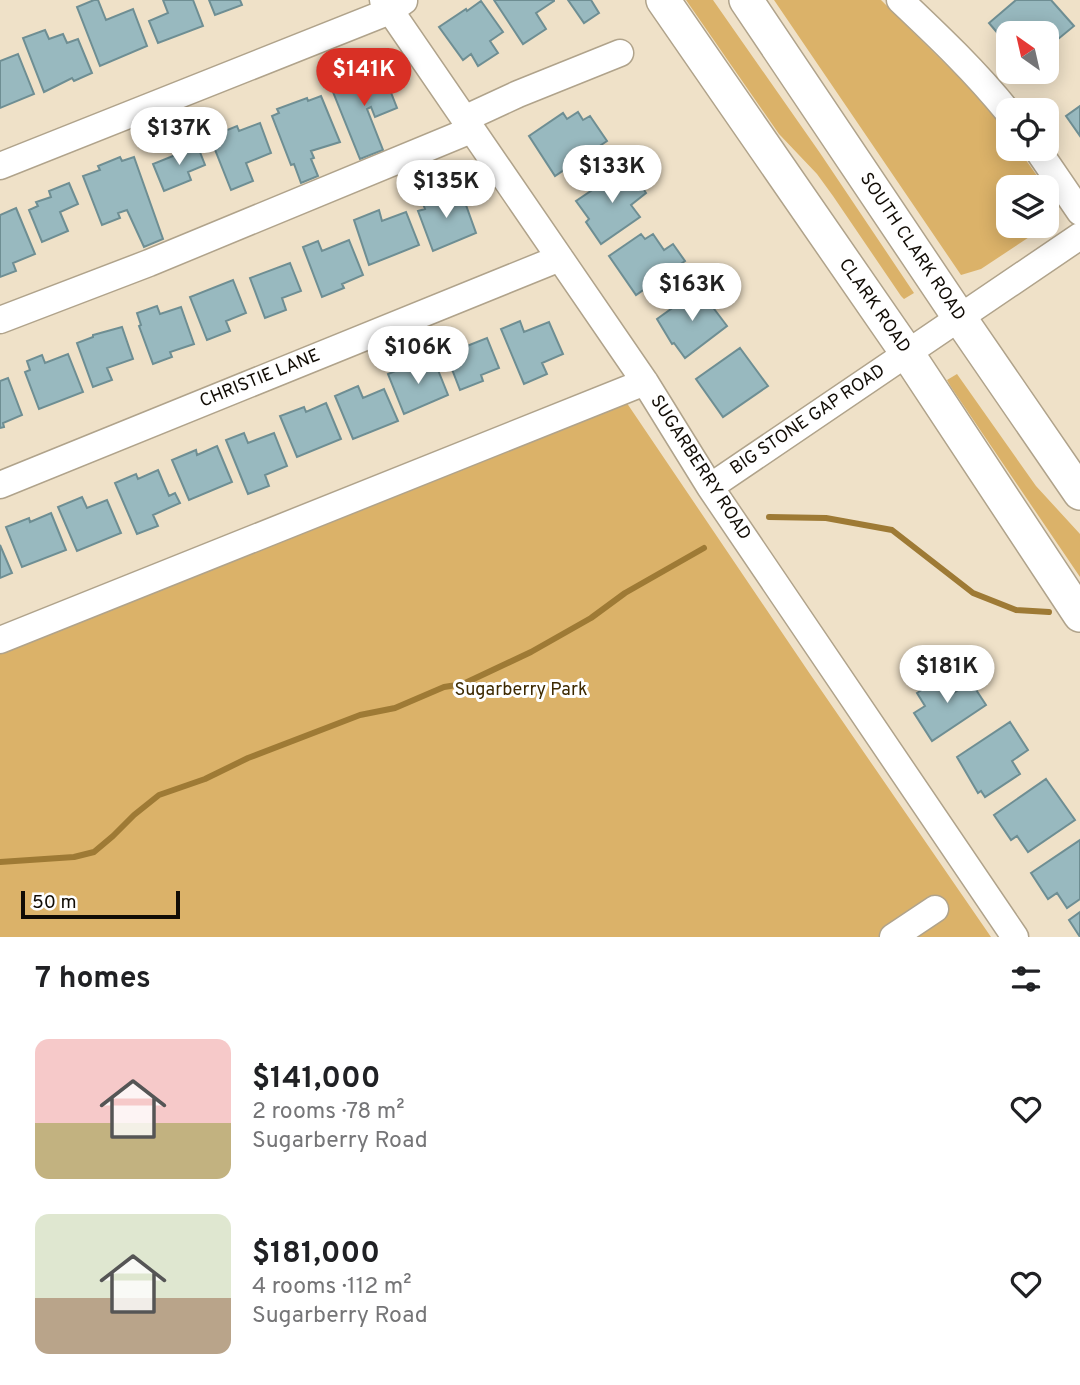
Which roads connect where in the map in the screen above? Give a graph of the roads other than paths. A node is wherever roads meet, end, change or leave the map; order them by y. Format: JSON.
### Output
{"nodes":[{"id":1,"x":663,"y":0,"type":"edge"},
{"id":2,"x":746,"y":0,"type":"edge"},
{"id":3,"x":900,"y":0,"type":"edge"},
{"id":4,"x":393,"y":4,"type":"edge"},
{"id":5,"x":620,"y":53,"type":"dead end"},
{"id":6,"x":996,"y":98,"type":"edge"},
{"id":7,"x":468,"y":124,"type":"junction"},
{"id":8,"x":1045,"y":161,"type":"edge"},
{"id":9,"x":0,"y":166,"type":"edge"},
{"id":10,"x":1080,"y":212,"type":"edge"},
{"id":11,"x":1080,"y":236,"type":"edge"},
{"id":12,"x":560,"y":258,"type":"junction"},
{"id":13,"x":959,"y":317,"type":"junction"},
{"id":14,"x":0,"y":320,"type":"edge"},
{"id":15,"x":906,"y":353,"type":"junction"},
{"id":16,"x":645,"y":382,"type":"junction"},
{"id":17,"x":0,"y":485,"type":"edge"},
{"id":18,"x":710,"y":487,"type":"junction"},
{"id":19,"x":1080,"y":493,"type":"edge"},
{"id":20,"x":1080,"y":615,"type":"edge"},
{"id":21,"x":0,"y":640,"type":"edge"},
{"id":22,"x":935,"y":909,"type":"dead end"},
{"id":23,"x":894,"y":937,"type":"edge"},
{"id":24,"x":1016,"y":937,"type":"edge"}],
"edges":[{"from":1,"to":15,"type":"main road","name":"CLARK ROAD"},
{"from":2,"to":13,"type":"main road","name":"SOUTH CLARK ROAD"},
{"from":3,"to":6,"type":"street"},
{"from":4,"to":7,"type":"street","name":"SUGARBERRY ROAD"},
{"from":4,"to":9,"type":"street"},
{"from":5,"to":7,"type":"street"},
{"from":7,"to":12,"type":"street","name":"SUGARBERRY ROAD"},
{"from":7,"to":14,"type":"street"},
{"from":8,"to":10,"type":"street"},
{"from":11,"to":13,"type":"street","name":"BIG STONE GAP ROAD"},
{"from":12,"to":16,"type":"street","name":"SUGARBERRY ROAD"},
{"from":12,"to":17,"type":"street","name":"CHRISTIE LANE"},
{"from":13,"to":15,"type":"street","name":"BIG STONE GAP ROAD"},
{"from":13,"to":19,"type":"main road","name":"SOUTH CLARK ROAD"},
{"from":15,"to":18,"type":"street","name":"BIG STONE GAP ROAD"},
{"from":15,"to":20,"type":"main road","name":"CLARK ROAD"},
{"from":16,"to":18,"type":"street","name":"SUGARBERRY ROAD"},
{"from":16,"to":21,"type":"street"},
{"from":18,"to":24,"type":"street","name":"SUGARBERRY ROAD"},
{"from":22,"to":23,"type":"street"}]}
